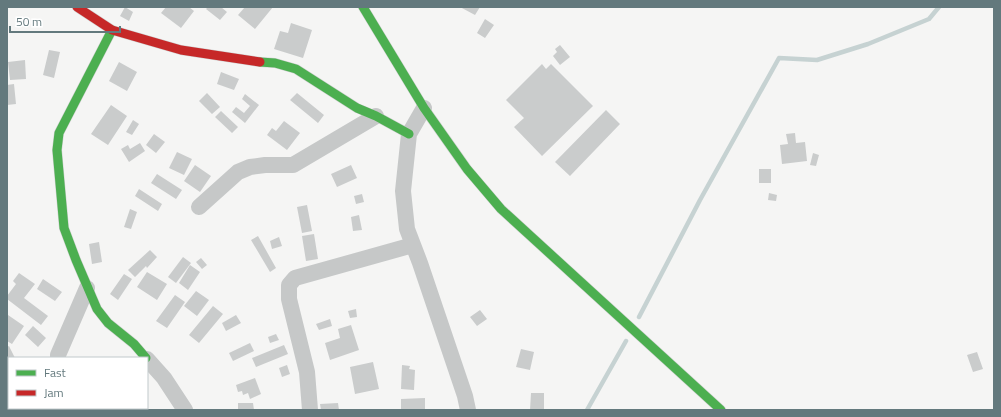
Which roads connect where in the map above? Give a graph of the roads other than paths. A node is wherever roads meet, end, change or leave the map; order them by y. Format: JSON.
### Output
{"nodes":[{"id":1,"x":77,"y":7,"type":"edge"},
{"id":2,"x":363,"y":7,"type":"edge"},
{"id":3,"x":112,"y":30,"type":"junction"},
{"id":4,"x":424,"y":108,"type":"junction"},
{"id":5,"x":376,"y":116,"type":"junction"},
{"id":6,"x":409,"y":134,"type":"junction"},
{"id":7,"x":199,"y":207,"type":"dead end"},
{"id":8,"x":413,"y":245,"type":"junction"},
{"id":9,"x":87,"y":288,"type":"junction"},
{"id":10,"x":58,"y":357,"type":"edge"},
{"id":11,"x":146,"y":357,"type":"edge"},
{"id":12,"x":148,"y":359,"type":"edge"},
{"id":13,"x":185,"y":410,"type":"edge"},
{"id":14,"x":310,"y":410,"type":"edge"},
{"id":15,"x":468,"y":410,"type":"edge"},
{"id":16,"x":721,"y":410,"type":"edge"}],
"edges":[{"from":1,"to":3,"type":"street"},
{"from":2,"to":4,"type":"street"},
{"from":3,"to":5,"type":"street"},
{"from":3,"to":9,"type":"street"},
{"from":4,"to":6,"type":"street"},
{"from":4,"to":16,"type":"street"},
{"from":5,"to":6,"type":"street"},
{"from":5,"to":7,"type":"street"},
{"from":6,"to":8,"type":"street"},
{"from":8,"to":14,"type":"street"},
{"from":8,"to":15,"type":"street"},
{"from":9,"to":10,"type":"street"},
{"from":9,"to":11,"type":"street"},
{"from":12,"to":13,"type":"street"}]}
